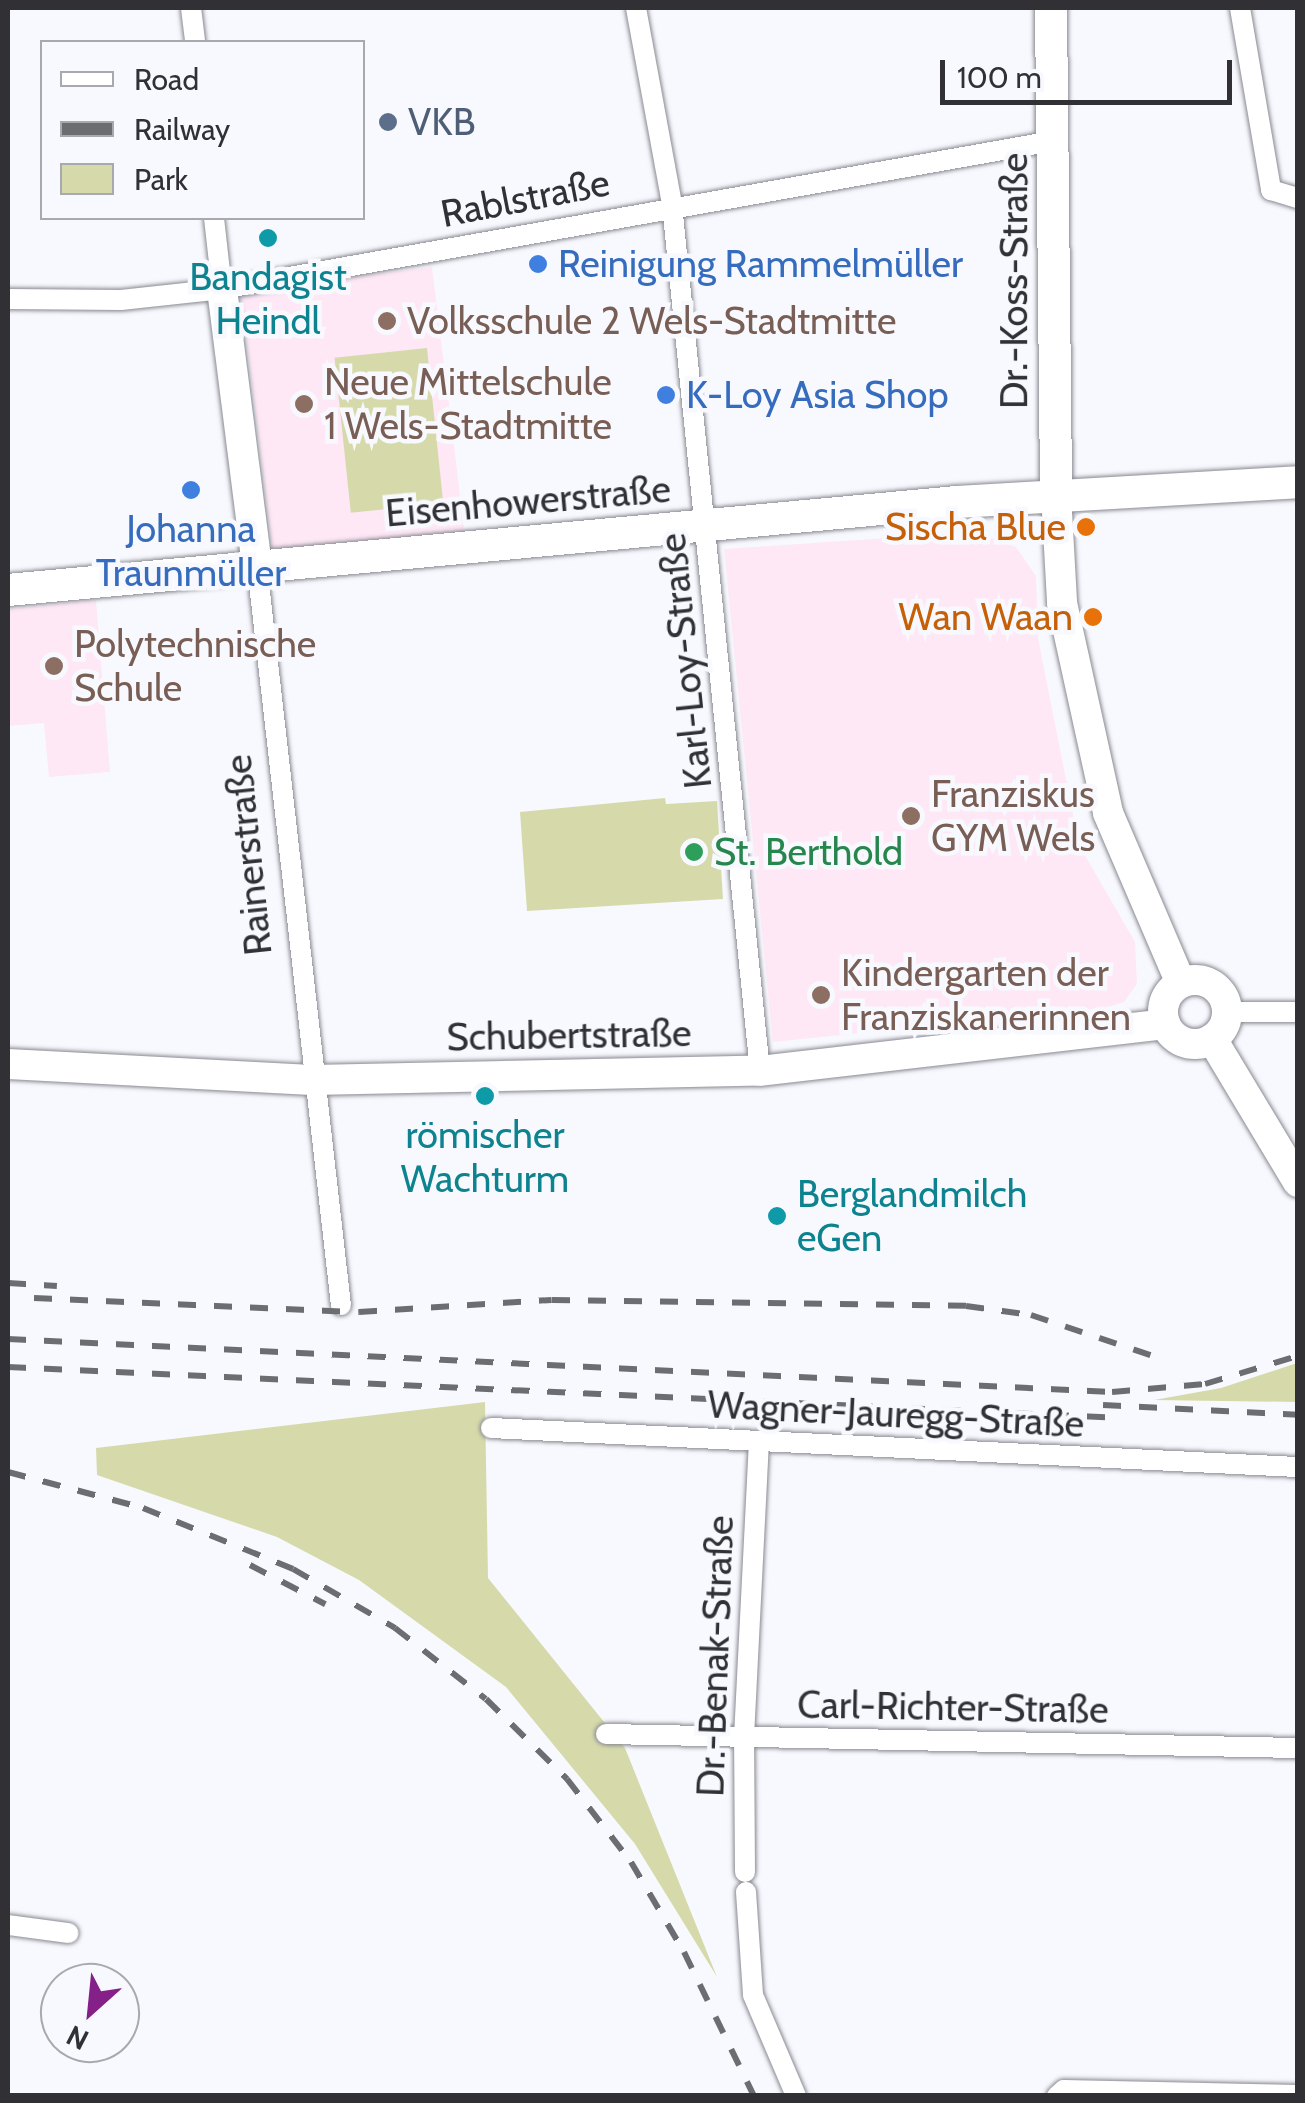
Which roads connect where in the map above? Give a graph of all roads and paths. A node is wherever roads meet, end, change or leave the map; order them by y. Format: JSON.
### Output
{"nodes":[{"id":1,"x":191,"y":8,"type":"edge"},
{"id":2,"x":636,"y":8,"type":"edge"},
{"id":3,"x":1051,"y":8,"type":"edge"},
{"id":4,"x":1240,"y":8,"type":"edge"},
{"id":5,"x":195,"y":40,"type":"edge"},
{"id":6,"x":1053,"y":141,"type":"junction"},
{"id":7,"x":1298,"y":198,"type":"edge"},
{"id":8,"x":672,"y":206,"type":"junction"},
{"id":9,"x":214,"y":220,"type":"edge"},
{"id":10,"x":222,"y":289,"type":"junction"},
{"id":11,"x":8,"y":299,"type":"edge"},
{"id":12,"x":1298,"y":482,"type":"edge"},
{"id":13,"x":1056,"y":494,"type":"junction"},
{"id":14,"x":708,"y":526,"type":"junction"},
{"id":15,"x":257,"y":566,"type":"junction"},
{"id":16,"x":8,"y":590,"type":"edge"},
{"id":17,"x":1181,"y":983,"type":"junction"},
{"id":18,"x":1227,"y":1012,"type":"junction"},
{"id":19,"x":1298,"y":1012,"type":"edge"},
{"id":20,"x":1165,"y":1024,"type":"junction"},
{"id":21,"x":1212,"y":1039,"type":"junction"},
{"id":22,"x":8,"y":1064,"type":"edge"},
{"id":23,"x":760,"y":1071,"type":"junction"},
{"id":24,"x":312,"y":1080,"type":"junction"},
{"id":25,"x":1298,"y":1182,"type":"edge"},
{"id":26,"x":342,"y":1305,"type":"dead end"},
{"id":27,"x":491,"y":1428,"type":"dead end"},
{"id":28,"x":760,"y":1444,"type":"junction"},
{"id":29,"x":1298,"y":1467,"type":"edge"},
{"id":30,"x":606,"y":1734,"type":"dead end"},
{"id":31,"x":744,"y":1737,"type":"junction"},
{"id":32,"x":1298,"y":1748,"type":"edge"},
{"id":33,"x":8,"y":1925,"type":"edge"},
{"id":34,"x":68,"y":1932,"type":"dead end"},
{"id":35,"x":1298,"y":2095,"type":"edge"},
{"id":36,"x":796,"y":2096,"type":"edge"},
{"id":37,"x":1057,"y":2096,"type":"edge"}],
"edges":[{"from":1,"to":5,"type":"street"},
{"from":2,"to":8,"type":"street","name":"Karl-Loy-Straße"},
{"from":3,"to":6,"type":"main road","name":"Dr.-Koss-Straße"},
{"from":4,"to":7,"type":"street"},
{"from":6,"to":8,"type":"street","name":"Rablstraße"},
{"from":6,"to":13,"type":"main road","name":"Dr.-Koss-Straße"},
{"from":8,"to":10,"type":"street","name":"Rablstraße"},
{"from":8,"to":14,"type":"street","name":"Karl-Loy-Straße"},
{"from":9,"to":10,"type":"street","name":"Rainerstraße"},
{"from":10,"to":11,"type":"street","name":"Rablstraße"},
{"from":10,"to":15,"type":"street","name":"Rainerstraße"},
{"from":12,"to":13,"type":"main road","name":"Eisenhowerstraße"},
{"from":13,"to":14,"type":"main road","name":"Eisenhowerstraße"},
{"from":13,"to":17,"type":"street"},
{"from":14,"to":15,"type":"main road","name":"Eisenhowerstraße"},
{"from":14,"to":23,"type":"street","name":"Karl-Loy-Straße"},
{"from":15,"to":16,"type":"main road","name":"Eisenhowerstraße"},
{"from":15,"to":24,"type":"street","name":"Rainerstraße"},
{"from":17,"to":18,"type":"street"},
{"from":17,"to":20,"type":"street"},
{"from":18,"to":19,"type":"street"},
{"from":18,"to":21,"type":"street"},
{"from":20,"to":21,"type":"street"},
{"from":20,"to":23,"type":"street","name":"Schubertstraße"},
{"from":21,"to":25,"type":"street"},
{"from":22,"to":24,"type":"street","name":"Schubertstraße"},
{"from":23,"to":24,"type":"street","name":"Schubertstraße"},
{"from":24,"to":26,"type":"street","name":"Rainerstraße"},
{"from":27,"to":28,"type":"street","name":"Wagner-Jauregg-Straße"},
{"from":28,"to":29,"type":"street","name":"Wagner-Jauregg-Straße"},
{"from":28,"to":31,"type":"street","name":"Dr.-Benak-Straße"},
{"from":30,"to":31,"type":"street","name":"Carl-Richter-Straße"},
{"from":31,"to":32,"type":"street","name":"Carl-Richter-Straße"},
{"from":31,"to":36,"type":"street","name":"Dr.-Benak-Straße"},
{"from":33,"to":34,"type":"street"},
{"from":35,"to":37,"type":"street"}]}
